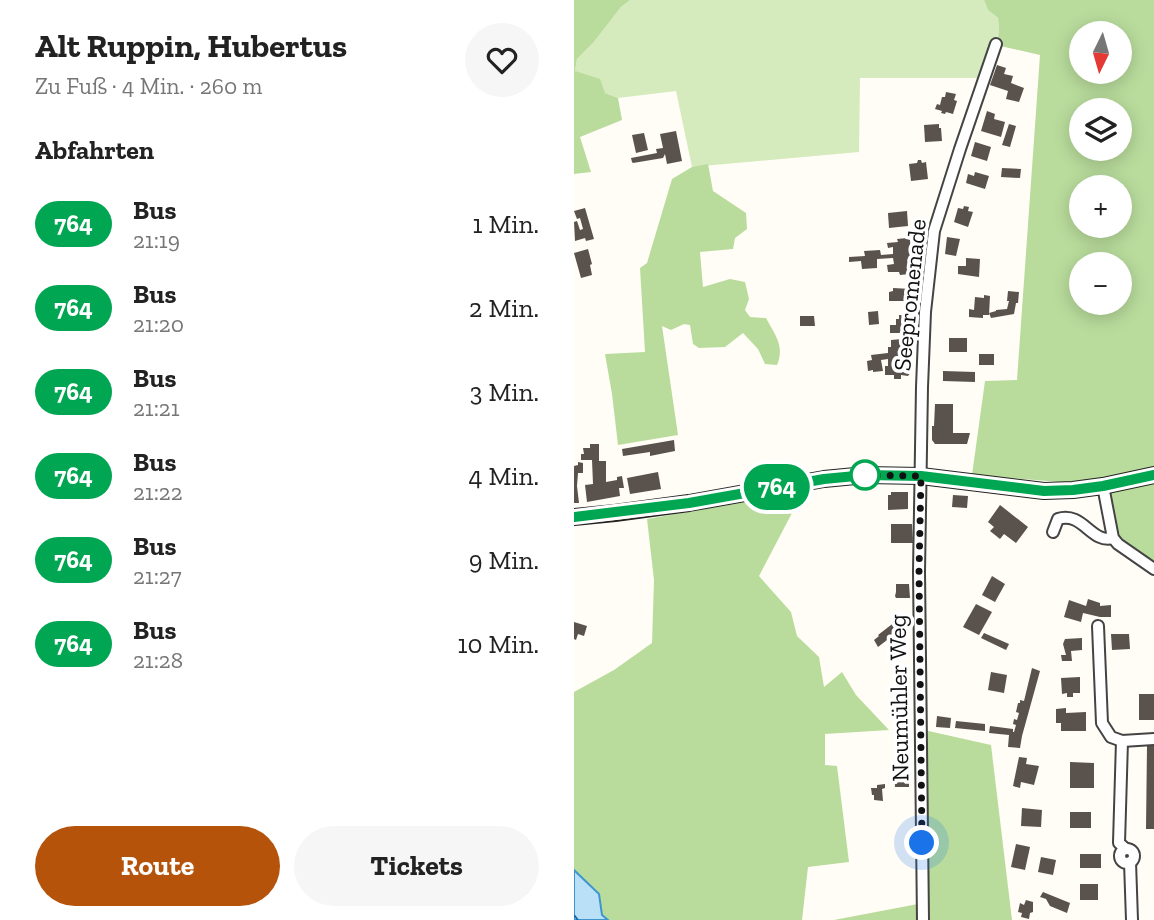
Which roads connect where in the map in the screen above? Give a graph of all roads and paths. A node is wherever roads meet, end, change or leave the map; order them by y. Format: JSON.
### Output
{"nodes":[{"id":1,"x":996,"y":44,"type":"dead end"},
{"id":2,"x":1154,"y":475,"type":"edge"},
{"id":3,"x":921,"y":476,"type":"junction"},
{"id":4,"x":1103,"y":486,"type":"junction"},
{"id":5,"x":574,"y":517,"type":"edge"},
{"id":6,"x":1053,"y":532,"type":"dead end"},
{"id":7,"x":1113,"y":538,"type":"junction"},
{"id":8,"x":1154,"y":569,"type":"edge"},
{"id":9,"x":1098,"y":626,"type":"dead end"},
{"id":10,"x":1154,"y":739,"type":"edge"},
{"id":11,"x":1122,"y":741,"type":"junction"},
{"id":12,"x":923,"y":920,"type":"edge"},
{"id":13,"x":1132,"y":920,"type":"edge"}],
"edges":[{"from":1,"to":3,"type":"street","name":"Seepromenade"},
{"from":2,"to":4,"type":"main road"},
{"from":3,"to":4,"type":"main road"},
{"from":3,"to":5,"type":"main road"},
{"from":3,"to":12,"type":"street","name":"Neumühler Weg"},
{"from":4,"to":7,"type":"street"},
{"from":6,"to":7,"type":"street"},
{"from":7,"to":8,"type":"street"},
{"from":9,"to":11,"type":"street"},
{"from":10,"to":11,"type":"street"},
{"from":11,"to":13,"type":"street"}]}
